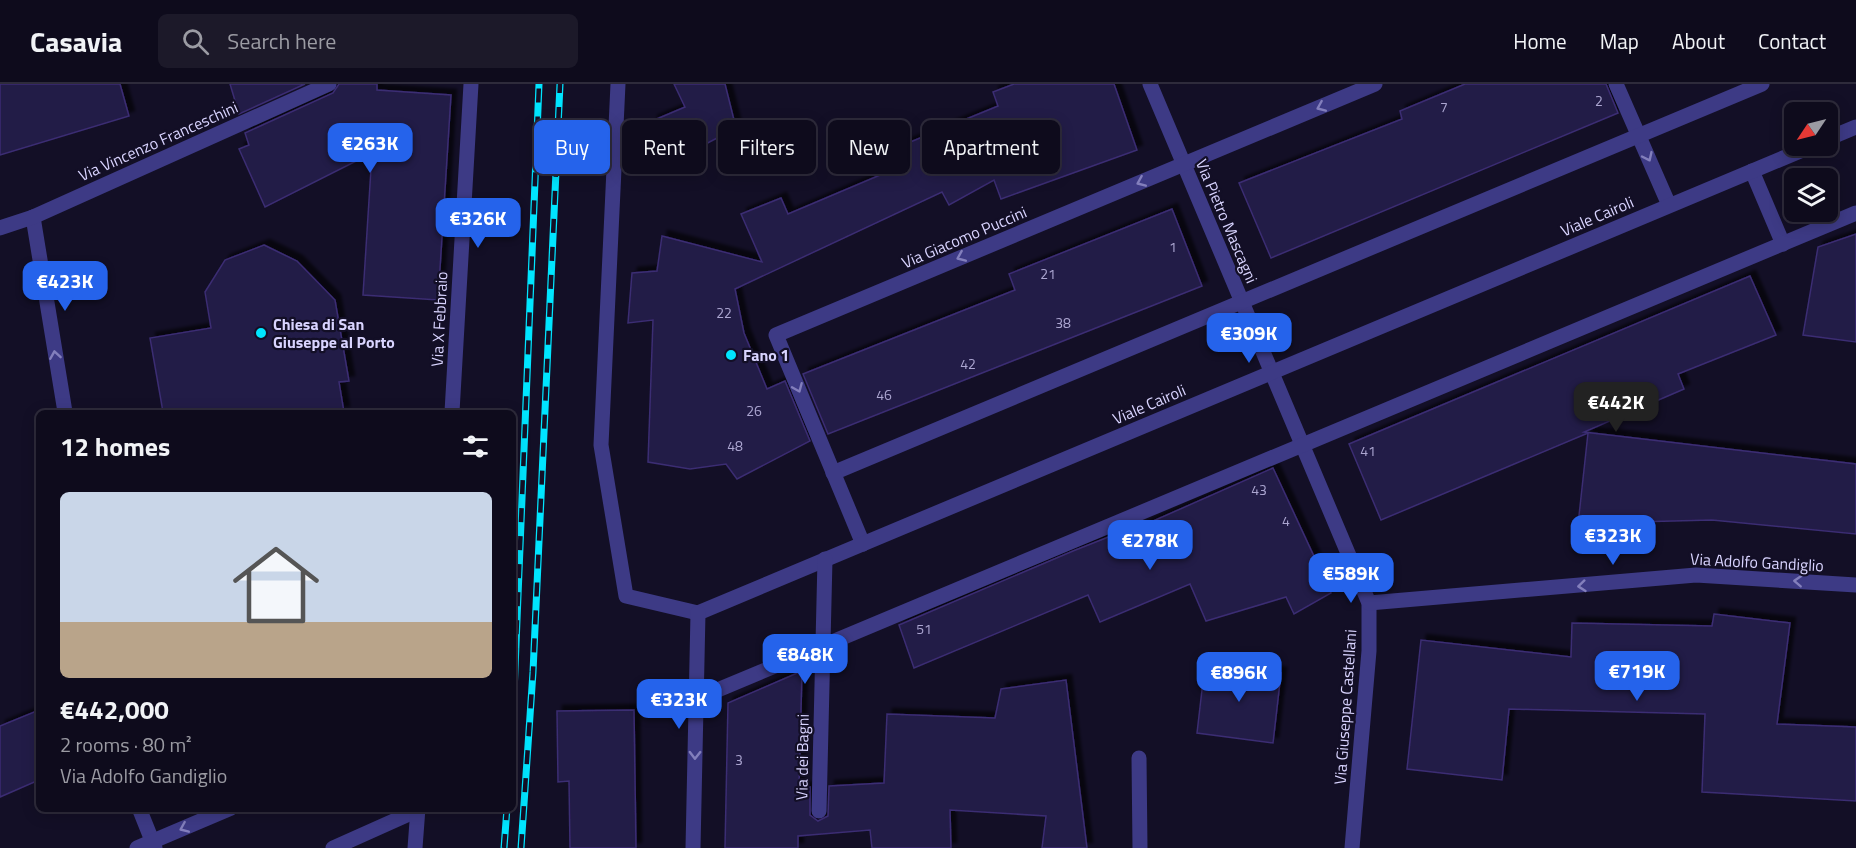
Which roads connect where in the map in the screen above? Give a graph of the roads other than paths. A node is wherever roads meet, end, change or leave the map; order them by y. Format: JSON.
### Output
{"nodes":[{"id":1,"x":328,"y":84,"type":"edge"},
{"id":2,"x":471,"y":84,"type":"edge"},
{"id":3,"x":618,"y":84,"type":"edge"},
{"id":4,"x":1150,"y":84,"type":"edge"},
{"id":5,"x":1375,"y":84,"type":"edge"},
{"id":6,"x":1616,"y":84,"type":"edge"},
{"id":7,"x":1762,"y":84,"type":"edge"},
{"id":8,"x":1856,"y":127,"type":"edge"},
{"id":9,"x":1838,"y":134,"type":"edge"},
{"id":10,"x":1638,"y":136,"type":"junction"},
{"id":11,"x":1788,"y":156,"type":"edge"},
{"id":12,"x":1184,"y":164,"type":"junction"},
{"id":13,"x":1752,"y":171,"type":"junction"},
{"id":14,"x":1669,"y":205,"type":"junction"},
{"id":15,"x":1856,"y":213,"type":"edge"},
{"id":16,"x":33,"y":217,"type":"junction"},
{"id":17,"x":0,"y":228,"type":"edge"},
{"id":18,"x":1783,"y":244,"type":"junction"},
{"id":19,"x":1242,"y":302,"type":"junction"},
{"id":20,"x":1271,"y":372,"type":"junction"},
{"id":21,"x":65,"y":410,"type":"edge"},
{"id":22,"x":452,"y":410,"type":"edge"},
{"id":23,"x":1302,"y":446,"type":"junction"},
{"id":24,"x":833,"y":473,"type":"junction"},
{"id":25,"x":863,"y":544,"type":"junction"},
{"id":26,"x":825,"y":560,"type":"junction"},
{"id":27,"x":1856,"y":585,"type":"edge"},
{"id":28,"x":1369,"y":603,"type":"junction"},
{"id":29,"x":698,"y":612,"type":"junction"},
{"id":30,"x":823,"y":646,"type":"junction"},
{"id":31,"x":696,"y":699,"type":"junction"},
{"id":32,"x":1139,"y":758,"type":"dead end"},
{"id":33,"x":819,"y":811,"type":"dead end"},
{"id":34,"x":141,"y":812,"type":"edge"},
{"id":35,"x":223,"y":812,"type":"edge"},
{"id":36,"x":411,"y":812,"type":"edge"},
{"id":37,"x":418,"y":812,"type":"edge"},
{"id":38,"x":154,"y":845,"type":"edge"},
{"id":39,"x":137,"y":848,"type":"edge"},
{"id":40,"x":333,"y":848,"type":"edge"},
{"id":41,"x":415,"y":848,"type":"edge"},
{"id":42,"x":693,"y":848,"type":"edge"},
{"id":43,"x":1140,"y":848,"type":"edge"},
{"id":44,"x":1352,"y":848,"type":"edge"}],
"edges":[{"from":1,"to":16,"type":"street","name":"Via Vincenzo Franceschini"},
{"from":2,"to":22,"type":"street","name":"Via X Febbraio"},
{"from":3,"to":29,"type":"street"},
{"from":4,"to":12,"type":"street","name":"Via Pietro Mascagni"},
{"from":5,"to":12,"type":"street","name":"Via Giacomo Puccini","one_way":true},
{"from":6,"to":10,"type":"street"},
{"from":7,"to":10,"type":"street"},
{"from":8,"to":9,"type":"street"},
{"from":10,"to":14,"type":"street","one_way":true},
{"from":10,"to":19,"type":"street"},
{"from":11,"to":13,"type":"street","name":"Viale Cairoli"},
{"from":12,"to":19,"type":"street","name":"Via Pietro Mascagni"},
{"from":12,"to":24,"type":"street","name":"Via Giacomo Puccini","one_way":true},
{"from":13,"to":14,"type":"street","name":"Viale Cairoli"},
{"from":13,"to":18,"type":"street"},
{"from":14,"to":20,"type":"street","name":"Viale Cairoli"},
{"from":15,"to":18,"type":"street"},
{"from":16,"to":17,"type":"street","name":"Via Vincenzo Franceschini"},
{"from":21,"to":16,"type":"street","one_way":true},
{"from":18,"to":23,"type":"street"},
{"from":19,"to":20,"type":"street","name":"Via Pietro Mascagni"},
{"from":19,"to":24,"type":"street"},
{"from":20,"to":23,"type":"street","name":"Via Giuseppe Castellani"},
{"from":20,"to":25,"type":"street","name":"Viale Cairoli"},
{"from":23,"to":28,"type":"street","name":"Via Giuseppe Castellani"},
{"from":23,"to":30,"type":"street"},
{"from":24,"to":25,"type":"street","name":"Via Giacomo Puccini"},
{"from":25,"to":26,"type":"street","name":"Viale Cairoli"},
{"from":26,"to":29,"type":"street","name":"Viale Cairoli"},
{"from":26,"to":30,"type":"street","name":"Via dei Bagni"},
{"from":27,"to":28,"type":"street","name":"Via Adolfo Gandiglio","one_way":true},
{"from":28,"to":44,"type":"street","name":"Via Giuseppe Castellani"},
{"from":29,"to":31,"type":"street"},
{"from":30,"to":31,"type":"street"},
{"from":30,"to":33,"type":"street","name":"Via dei Bagni"},
{"from":31,"to":42,"type":"street","one_way":true},
{"from":32,"to":43,"type":"street"},
{"from":34,"to":38,"type":"street"},
{"from":35,"to":38,"type":"street","one_way":true},
{"from":36,"to":40,"type":"street"},
{"from":37,"to":41,"type":"street"},
{"from":38,"to":39,"type":"street"}]}
